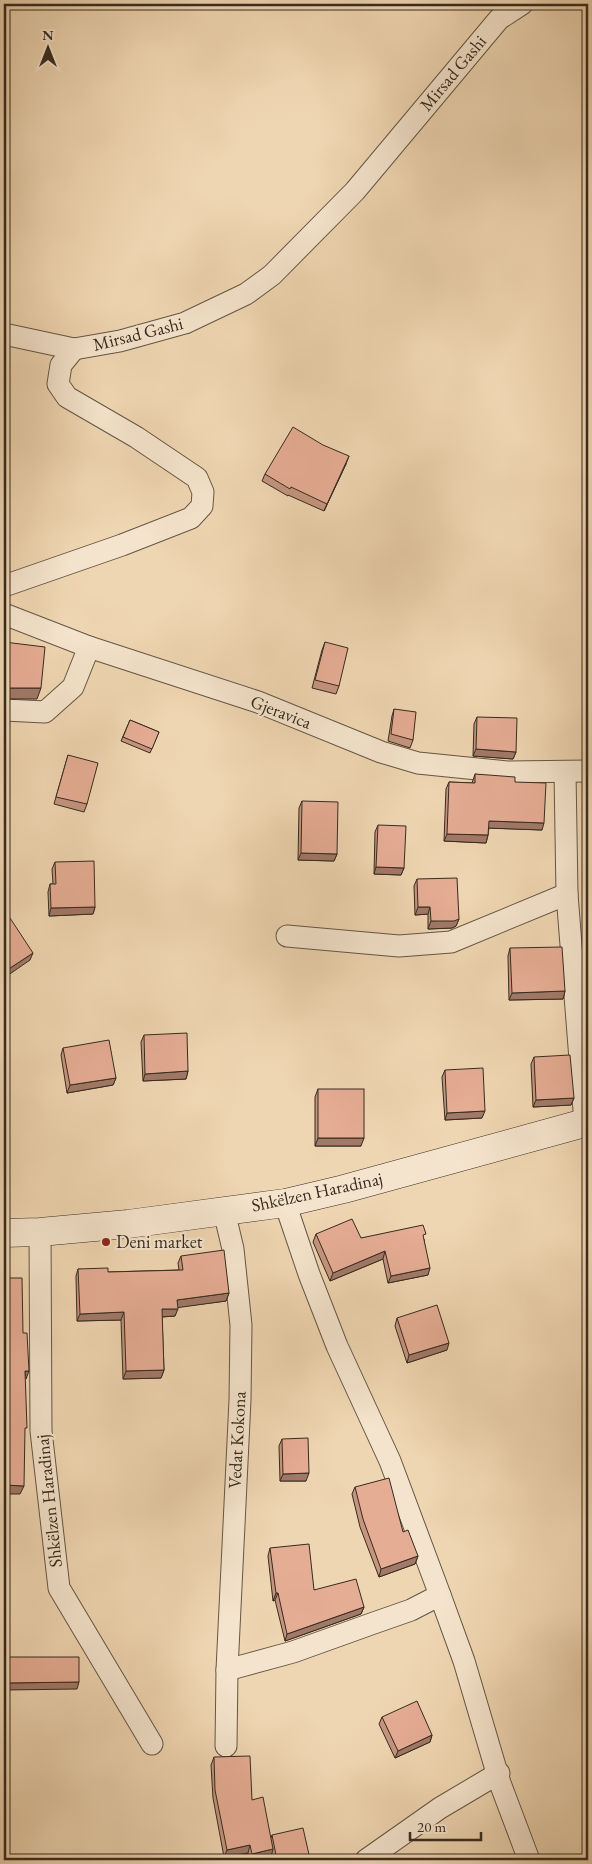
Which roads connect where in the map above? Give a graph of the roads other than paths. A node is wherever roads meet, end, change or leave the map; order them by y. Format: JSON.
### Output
{"nodes":[{"id":1,"x":522,"y":4,"type":"edge"},
{"id":2,"x":4,"y":334,"type":"edge"},
{"id":3,"x":74,"y":349,"type":"junction"},
{"id":4,"x":4,"y":586,"type":"edge"},
{"id":5,"x":4,"y":614,"type":"edge"},
{"id":6,"x":89,"y":647,"type":"junction"},
{"id":7,"x":4,"y":710,"type":"edge"},
{"id":8,"x":588,"y":771,"type":"edge"},
{"id":9,"x":565,"y":772,"type":"junction"},
{"id":10,"x":567,"y":894,"type":"junction"},
{"id":11,"x":287,"y":936,"type":"dead end"},
{"id":12,"x":587,"y":1123,"type":"edge"},
{"id":13,"x":285,"y":1203,"type":"junction"},
{"id":14,"x":224,"y":1211,"type":"junction"},
{"id":15,"x":40,"y":1232,"type":"junction"},
{"id":16,"x":4,"y":1233,"type":"edge"},
{"id":17,"x":440,"y":1595,"type":"junction"},
{"id":18,"x":227,"y":1670,"type":"junction"},
{"id":19,"x":152,"y":1744,"type":"dead end"},
{"id":20,"x":226,"y":1746,"type":"dead end"},
{"id":21,"x":499,"y":1773,"type":"junction"},
{"id":22,"x":366,"y":1860,"type":"edge"},
{"id":23,"x":529,"y":1860,"type":"edge"}],
"edges":[{"from":1,"to":3,"type":"street","name":"Mirsad Gashi"},
{"from":2,"to":3,"type":"street"},
{"from":3,"to":4,"type":"street","name":"Mirsad Gashi"},
{"from":5,"to":6,"type":"street","name":"Gjeravica"},
{"from":6,"to":7,"type":"street"},
{"from":6,"to":9,"type":"street","name":"Gjeravica"},
{"from":8,"to":9,"type":"street","name":"Gjeravica"},
{"from":9,"to":10,"type":"street"},
{"from":10,"to":11,"type":"street"},
{"from":10,"to":12,"type":"street"},
{"from":12,"to":13,"type":"street","name":"Shkëlzen Haradinaj"},
{"from":13,"to":14,"type":"street","name":"Shkëlzen Haradinaj"},
{"from":13,"to":17,"type":"street"},
{"from":14,"to":15,"type":"street","name":"Shkëlzen Haradinaj"},
{"from":14,"to":18,"type":"street","name":"Vedat Kokona"},
{"from":15,"to":16,"type":"street","name":"Shkëlzen Haradinaj"},
{"from":15,"to":19,"type":"street","name":"Shkëlzen Haradinaj"},
{"from":17,"to":18,"type":"street"},
{"from":17,"to":21,"type":"street"},
{"from":18,"to":20,"type":"street","name":"Vedat Kokona"},
{"from":21,"to":22,"type":"street"},
{"from":21,"to":23,"type":"street"}]}
